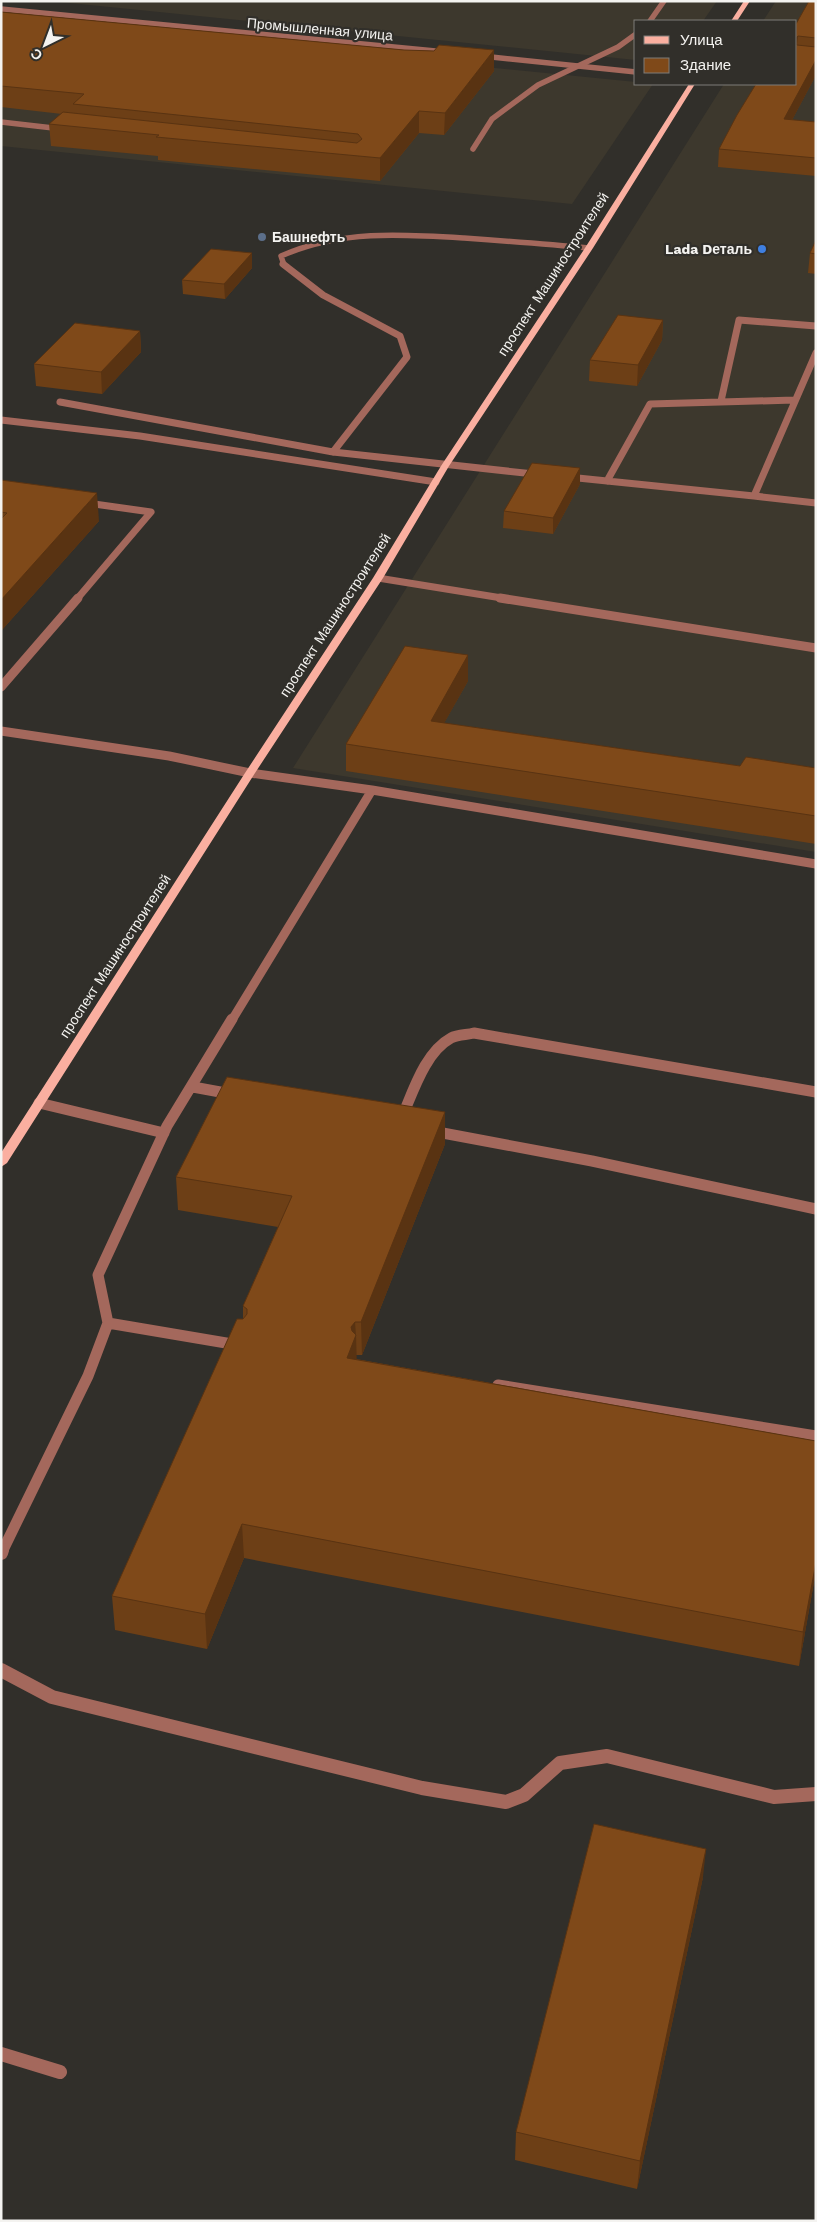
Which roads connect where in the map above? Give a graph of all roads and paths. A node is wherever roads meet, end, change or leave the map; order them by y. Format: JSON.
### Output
{"nodes":[{"id":1,"x":664,"y":1,"type":"edge"},
{"id":2,"x":747,"y":1,"type":"edge"},
{"id":3,"x":1,"y":9,"type":"edge"},
{"id":4,"x":651,"y":20,"type":"edge"},
{"id":5,"x":735,"y":20,"type":"edge"},
{"id":6,"x":634,"y":35,"type":"edge"},
{"id":7,"x":424,"y":50,"type":"junction"},
{"id":8,"x":452,"y":53,"type":"edge"},
{"id":9,"x":417,"y":55,"type":"edge"},
{"id":10,"x":472,"y":55,"type":"edge"},
{"id":11,"x":577,"y":66,"type":"junction"},
{"id":12,"x":634,"y":72,"type":"edge"},
{"id":13,"x":691,"y":85,"type":"edge"},
{"id":14,"x":1,"y":122,"type":"edge"},
{"id":15,"x":70,"y":130,"type":"edge"},
{"id":16,"x":473,"y":149,"type":"dead end"},
{"id":17,"x":589,"y":248,"type":"junction"},
{"id":18,"x":816,"y":326,"type":"edge"},
{"id":19,"x":816,"y":353,"type":"edge"},
{"id":20,"x":794,"y":400,"type":"junction"},
{"id":21,"x":721,"y":401,"type":"junction"},
{"id":22,"x":60,"y":402,"type":"dead end"},
{"id":23,"x":1,"y":420,"type":"edge"},
{"id":24,"x":334,"y":452,"type":"junction"},
{"id":25,"x":445,"y":466,"type":"junction"},
{"id":26,"x":534,"y":474,"type":"edge"},
{"id":27,"x":559,"y":476,"type":"edge"},
{"id":28,"x":606,"y":481,"type":"junction"},
{"id":29,"x":436,"y":482,"type":"junction"},
{"id":30,"x":754,"y":496,"type":"junction"},
{"id":31,"x":76,"y":502,"type":"edge"},
{"id":32,"x":816,"y":503,"type":"edge"},
{"id":33,"x":378,"y":578,"type":"junction"},
{"id":34,"x":816,"y":648,"type":"edge"},
{"id":35,"x":1,"y":687,"type":"edge"},
{"id":36,"x":1,"y":731,"type":"edge"},
{"id":37,"x":13,"y":733,"type":"junction"},
{"id":38,"x":1,"y":736,"type":"edge"},
{"id":39,"x":250,"y":773,"type":"junction"},
{"id":40,"x":372,"y":790,"type":"junction"},
{"id":41,"x":816,"y":864,"type":"edge"},
{"id":42,"x":193,"y":1087,"type":"junction"},
{"id":43,"x":816,"y":1092,"type":"edge"},
{"id":44,"x":241,"y":1096,"type":"edge"},
{"id":45,"x":39,"y":1103,"type":"junction"},
{"id":46,"x":164,"y":1133,"type":"junction"},
{"id":47,"x":1,"y":1163,"type":"edge"},
{"id":48,"x":816,"y":1209,"type":"edge"},
{"id":49,"x":108,"y":1323,"type":"junction"},
{"id":50,"x":242,"y":1346,"type":"edge"},
{"id":51,"x":486,"y":1383,"type":"edge"},
{"id":52,"x":816,"y":1436,"type":"edge"},
{"id":53,"x":1,"y":1553,"type":"edge"},
{"id":54,"x":1,"y":1670,"type":"edge"},
{"id":55,"x":816,"y":1794,"type":"edge"},
{"id":56,"x":1,"y":2054,"type":"edge"},
{"id":57,"x":60,"y":2072,"type":"dead end"}],
"edges":[{"from":1,"to":4,"type":"street"},
{"from":2,"to":5,"type":"main road"},
{"from":3,"to":7,"type":"street","name":"Промышленная улица"},
{"from":6,"to":11,"type":"street"},
{"from":7,"to":8,"type":"street","name":"Промышленная улица"},
{"from":7,"to":9,"type":"street"},
{"from":10,"to":11,"type":"street"},
{"from":11,"to":12,"type":"street"},
{"from":11,"to":16,"type":"street"},
{"from":13,"to":17,"type":"main road","name":"проспект Машиностроителей"},
{"from":14,"to":15,"type":"street"},
{"from":17,"to":24,"type":"street"},
{"from":17,"to":25,"type":"main road","name":"проспект Машиностроителей"},
{"from":18,"to":21,"type":"street"},
{"from":19,"to":20,"type":"street"},
{"from":20,"to":21,"type":"street"},
{"from":20,"to":30,"type":"street"},
{"from":21,"to":28,"type":"street"},
{"from":22,"to":24,"type":"street"},
{"from":23,"to":29,"type":"street"},
{"from":24,"to":25,"type":"street"},
{"from":25,"to":26,"type":"street"},
{"from":25,"to":29,"type":"main road","name":"проспект Машиностроителей"},
{"from":27,"to":28,"type":"street"},
{"from":28,"to":30,"type":"street"},
{"from":29,"to":33,"type":"main road","name":"проспект Машиностроителей"},
{"from":30,"to":32,"type":"street"},
{"from":31,"to":35,"type":"street"},
{"from":33,"to":34,"type":"street"},
{"from":33,"to":39,"type":"main road","name":"проспект Машиностроителей"},
{"from":36,"to":37,"type":"street"},
{"from":37,"to":38,"type":"street"},
{"from":37,"to":39,"type":"street"},
{"from":39,"to":40,"type":"street"},
{"from":39,"to":45,"type":"main road","name":"проспект Машиностроителей"},
{"from":40,"to":41,"type":"street"},
{"from":40,"to":42,"type":"street"},
{"from":42,"to":44,"type":"street"},
{"from":42,"to":46,"type":"street"},
{"from":43,"to":48,"type":"street"},
{"from":45,"to":46,"type":"street"},
{"from":45,"to":47,"type":"main road","name":"проспект Машиностроителей"},
{"from":46,"to":49,"type":"street"},
{"from":49,"to":50,"type":"street"},
{"from":49,"to":53,"type":"street"},
{"from":51,"to":52,"type":"street"},
{"from":54,"to":55,"type":"street"},
{"from":56,"to":57,"type":"street"}]}
